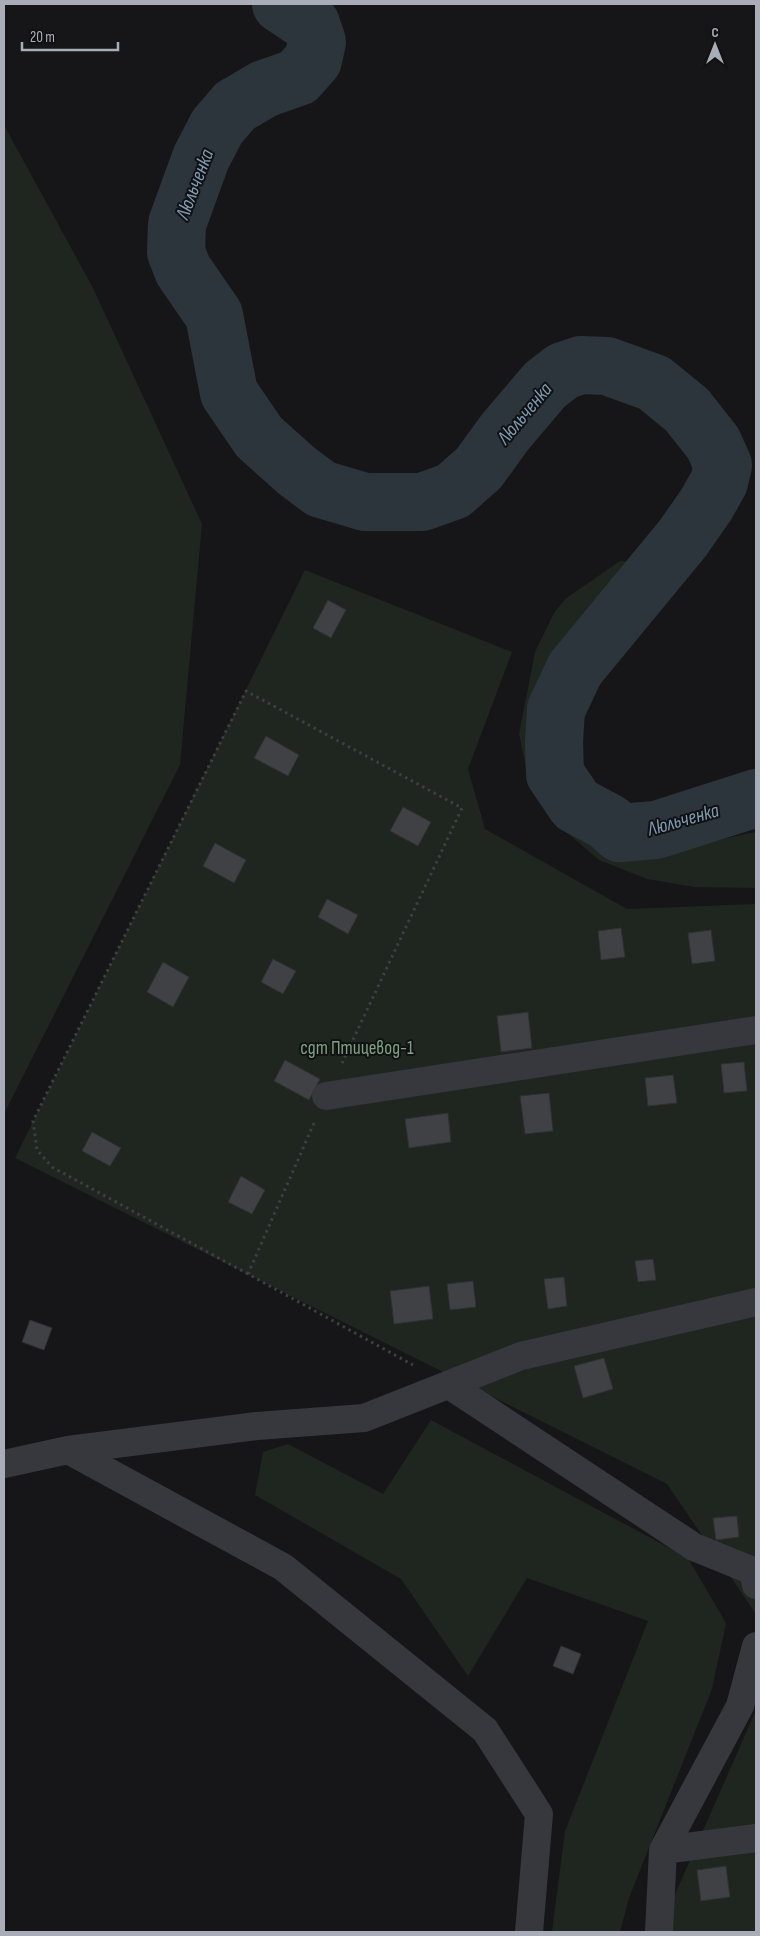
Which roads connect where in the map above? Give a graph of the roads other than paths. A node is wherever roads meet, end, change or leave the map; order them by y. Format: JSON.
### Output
{"nodes":[{"id":1,"x":756,"y":1030,"type":"edge"},
{"id":2,"x":326,"y":1096,"type":"road end"},
{"id":3,"x":756,"y":1302,"type":"edge"},
{"id":4,"x":448,"y":1385,"type":"junction"},
{"id":5,"x":68,"y":1450,"type":"junction"},
{"id":6,"x":4,"y":1464,"type":"edge"},
{"id":7,"x":755,"y":1576,"type":"edge"},
{"id":8,"x":756,"y":1646,"type":"edge"},
{"id":9,"x":756,"y":1838,"type":"edge"},
{"id":10,"x":663,"y":1850,"type":"junction"},
{"id":11,"x":529,"y":1932,"type":"edge"},
{"id":12,"x":658,"y":1932,"type":"edge"}],
"edges":[{"from":1,"to":2,"type":"street"},
{"from":3,"to":4,"type":"street"},
{"from":4,"to":5,"type":"street"},
{"from":4,"to":7,"type":"street"},
{"from":5,"to":6,"type":"street"},
{"from":5,"to":11,"type":"street"},
{"from":8,"to":10,"type":"street"},
{"from":9,"to":10,"type":"street"},
{"from":10,"to":12,"type":"street"}]}
